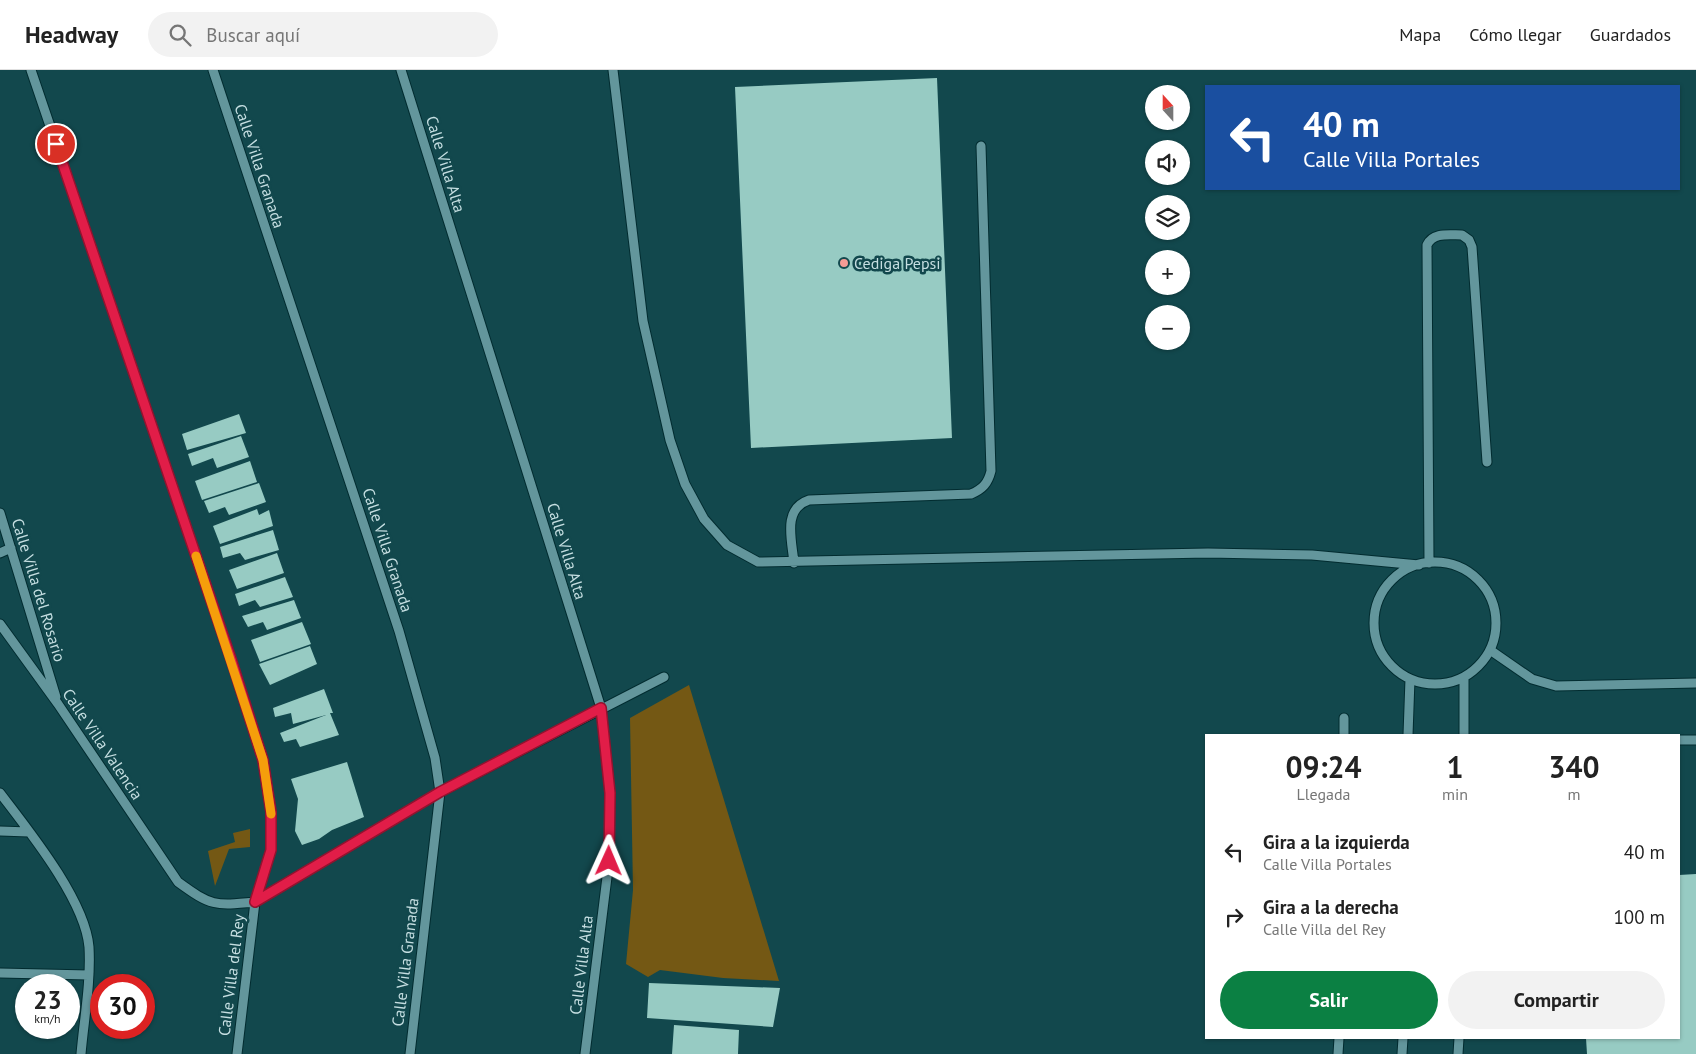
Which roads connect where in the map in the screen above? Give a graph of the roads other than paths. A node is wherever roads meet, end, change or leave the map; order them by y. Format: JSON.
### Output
{"nodes":[{"id":1,"x":31,"y":70,"type":"edge"},
{"id":2,"x":213,"y":70,"type":"edge"},
{"id":3,"x":401,"y":70,"type":"edge"},
{"id":4,"x":613,"y":70,"type":"edge"},
{"id":5,"x":981,"y":146,"type":"dead end"},
{"id":6,"x":1487,"y":462,"type":"dead end"},
{"id":7,"x":0,"y":513,"type":"edge"},
{"id":8,"x":11,"y":548,"type":"junction"},
{"id":9,"x":0,"y":553,"type":"edge"},
{"id":10,"x":794,"y":563,"type":"junction"},
{"id":11,"x":1429,"y":563,"type":"junction"},
{"id":12,"x":1419,"y":565,"type":"junction"},
{"id":13,"x":0,"y":624,"type":"edge"},
{"id":14,"x":1490,"y":650,"type":"junction"},
{"id":15,"x":1464,"y":677,"type":"junction"},
{"id":16,"x":664,"y":678,"type":"dead end"},
{"id":17,"x":1410,"y":679,"type":"junction"},
{"id":18,"x":1696,"y":683,"type":"edge"},
{"id":19,"x":58,"y":704,"type":"junction"},
{"id":20,"x":601,"y":708,"type":"junction"},
{"id":21,"x":1344,"y":718,"type":"dead end"},
{"id":22,"x":1344,"y":734,"type":"edge"},
{"id":23,"x":1408,"y":734,"type":"edge"},
{"id":24,"x":1464,"y":734,"type":"edge"},
{"id":25,"x":1680,"y":740,"type":"edge"},
{"id":26,"x":1696,"y":740,"type":"edge"},
{"id":27,"x":440,"y":792,"type":"junction"},
{"id":28,"x":0,"y":793,"type":"edge"},
{"id":29,"x":0,"y":831,"type":"edge"},
{"id":30,"x":29,"y":832,"type":"junction"},
{"id":31,"x":255,"y":902,"type":"junction"},
{"id":32,"x":0,"y":973,"type":"edge"},
{"id":33,"x":89,"y":975,"type":"junction"},
{"id":34,"x":1339,"y":1039,"type":"edge"},
{"id":35,"x":1402,"y":1039,"type":"edge"},
{"id":36,"x":1459,"y":1039,"type":"edge"},
{"id":37,"x":81,"y":1054,"type":"edge"},
{"id":38,"x":237,"y":1054,"type":"edge"},
{"id":39,"x":410,"y":1054,"type":"edge"},
{"id":40,"x":586,"y":1054,"type":"edge"},
{"id":41,"x":1338,"y":1054,"type":"edge"},
{"id":42,"x":1402,"y":1054,"type":"edge"},
{"id":43,"x":1458,"y":1054,"type":"edge"}],
"edges":[{"from":1,"to":31,"type":"street","name":"Calle Villa del Rey"},
{"from":2,"to":27,"type":"street","name":"Calle Villa Granada"},
{"from":3,"to":20,"type":"street","name":"Calle Villa Alta"},
{"from":4,"to":10,"type":"street"},
{"from":5,"to":10,"type":"street"},
{"from":6,"to":11,"type":"street"},
{"from":7,"to":8,"type":"street","name":"Calle Villa del Rosario"},
{"from":8,"to":9,"type":"street"},
{"from":8,"to":19,"type":"street","name":"Calle Villa del Rosario"},
{"from":10,"to":12,"type":"street"},
{"from":11,"to":12,"type":"street"},
{"from":11,"to":14,"type":"street"},
{"from":12,"to":17,"type":"street"},
{"from":13,"to":19,"type":"street","name":"Calle Villa Valencia"},
{"from":14,"to":15,"type":"street"},
{"from":14,"to":18,"type":"street"},
{"from":15,"to":17,"type":"street"},
{"from":15,"to":24,"type":"street"},
{"from":16,"to":20,"type":"street"},
{"from":17,"to":23,"type":"street"},
{"from":19,"to":31,"type":"street","name":"Calle Villa Valencia"},
{"from":20,"to":27,"type":"street"},
{"from":20,"to":40,"type":"street","name":"Calle Villa Alta"},
{"from":21,"to":22,"type":"street"},
{"from":25,"to":26,"type":"street"},
{"from":27,"to":31,"type":"street"},
{"from":27,"to":39,"type":"street","name":"Calle Villa Granada"},
{"from":28,"to":30,"type":"street"},
{"from":29,"to":30,"type":"street"},
{"from":30,"to":33,"type":"street"},
{"from":31,"to":38,"type":"street","name":"Calle Villa del Rey"},
{"from":32,"to":33,"type":"street"},
{"from":33,"to":37,"type":"street"},
{"from":34,"to":41,"type":"street"},
{"from":35,"to":42,"type":"street"},
{"from":36,"to":43,"type":"street"}]}
